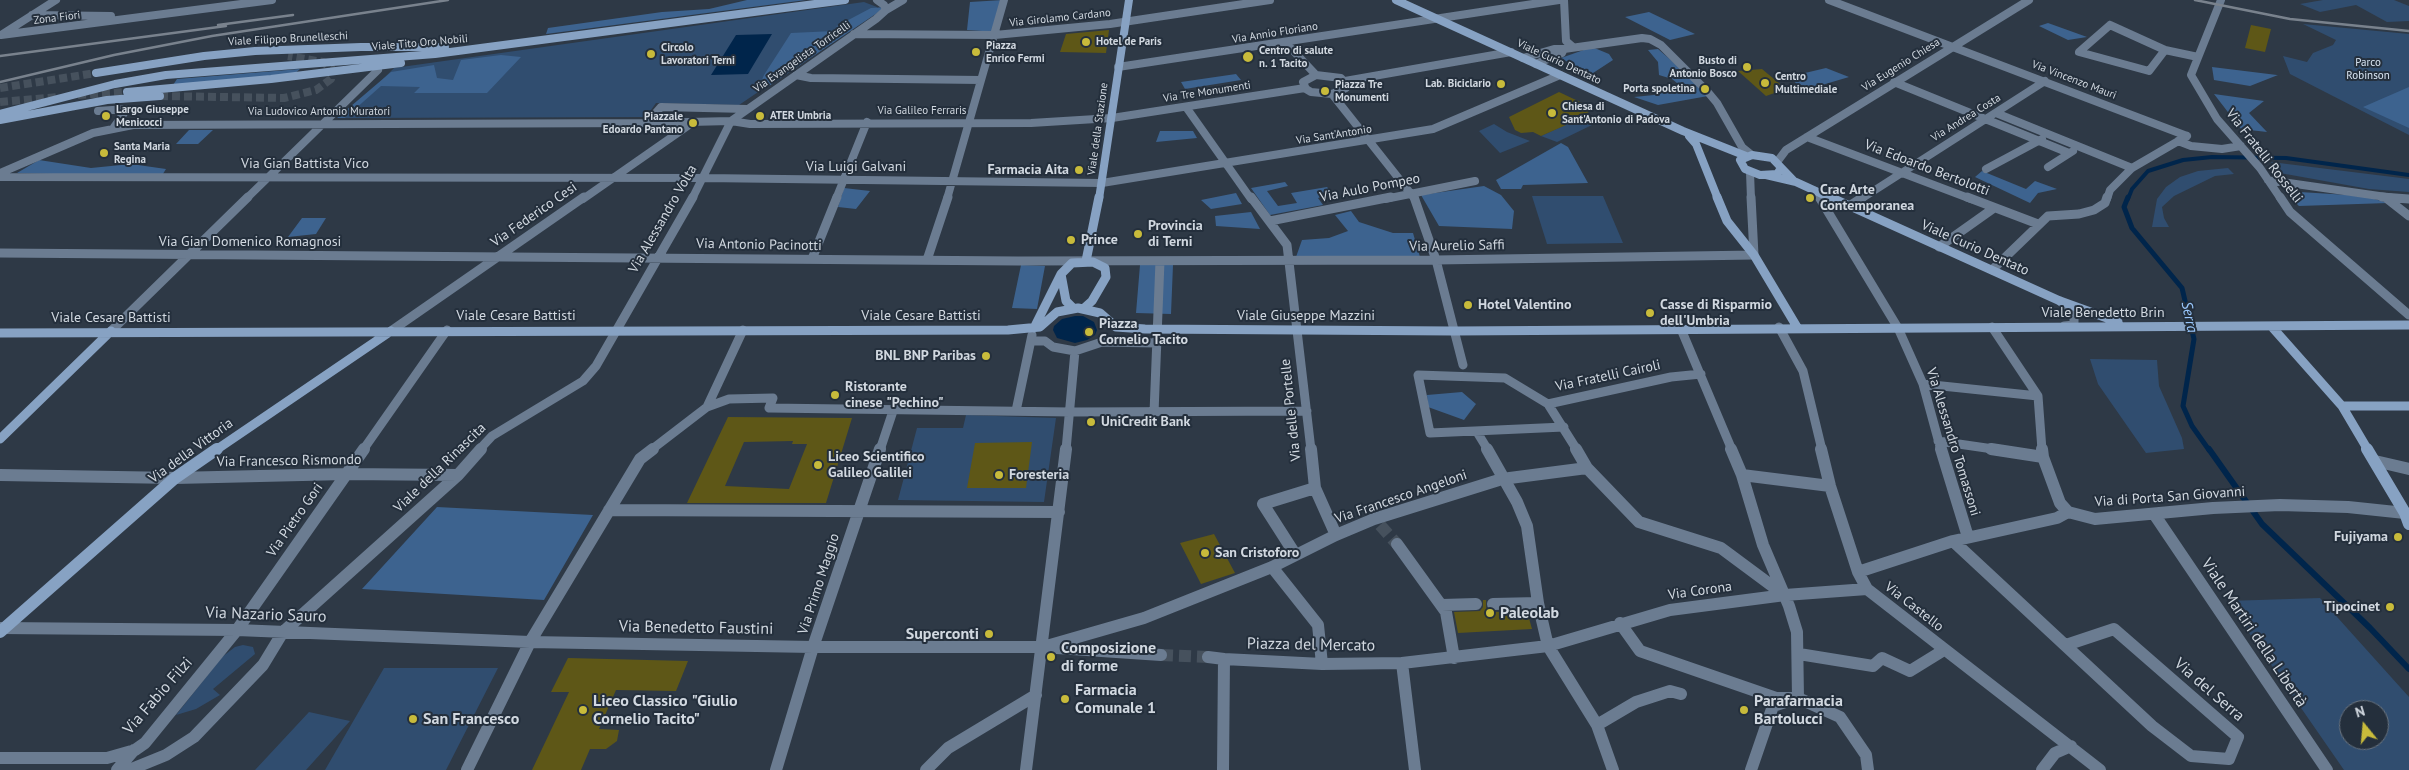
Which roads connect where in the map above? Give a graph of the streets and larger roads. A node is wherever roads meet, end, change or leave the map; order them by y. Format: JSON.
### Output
{"nodes":[{"id":1,"x":56,"y":0,"type":"edge"},
{"id":2,"x":272,"y":0,"type":"edge"},
{"id":3,"x":845,"y":0,"type":"edge"},
{"id":4,"x":877,"y":0,"type":"edge"},
{"id":5,"x":903,"y":0,"type":"edge"},
{"id":6,"x":1004,"y":0,"type":"edge"},
{"id":7,"x":1129,"y":0,"type":"edge"},
{"id":8,"x":1270,"y":0,"type":"edge"},
{"id":9,"x":1396,"y":0,"type":"edge"},
{"id":10,"x":1559,"y":0,"type":"edge"},
{"id":11,"x":1564,"y":0,"type":"edge"},
{"id":12,"x":1829,"y":0,"type":"edge"},
{"id":13,"x":2029,"y":0,"type":"edge"},
{"id":14,"x":2221,"y":0,"type":"edge"},
{"id":15,"x":886,"y":10,"type":"junction"},
{"id":16,"x":32,"y":16,"type":"junction"},
{"id":17,"x":152,"y":16,"type":"junction"},
{"id":18,"x":1435,"y":18,"type":"junction"},
{"id":19,"x":1128,"y":21,"type":"junction"},
{"id":20,"x":854,"y":34,"type":"junction"},
{"id":21,"x":995,"y":35,"type":"junction"},
{"id":22,"x":1285,"y":42,"type":"junction"},
{"id":23,"x":528,"y":43,"type":"junction"},
{"id":24,"x":1952,"y":46,"type":"junction"},
{"id":25,"x":1573,"y":47,"type":"junction"},
{"id":26,"x":1564,"y":49,"type":"junction"},
{"id":27,"x":2165,"y":50,"type":"junction"},
{"id":28,"x":1511,"y":52,"type":"junction"},
{"id":29,"x":288,"y":56,"type":"tunnel mouth"},
{"id":30,"x":2198,"y":57,"type":"junction"},
{"id":31,"x":1523,"y":58,"type":"junction"},
{"id":32,"x":1536,"y":64,"type":"junction"},
{"id":33,"x":1118,"y":67,"type":"junction"},
{"id":34,"x":378,"y":70,"type":"dead end"},
{"id":35,"x":796,"y":75,"type":"junction"},
{"id":36,"x":1316,"y":75,"type":"junction"},
{"id":37,"x":1560,"y":75,"type":"junction"},
{"id":38,"x":981,"y":80,"type":"junction"},
{"id":39,"x":1345,"y":81,"type":"junction"},
{"id":40,"x":2045,"y":81,"type":"junction"},
{"id":41,"x":1894,"y":82,"type":"junction"},
{"id":42,"x":1305,"y":88,"type":"junction"},
{"id":43,"x":127,"y":92,"type":"tunnel mouth"},
{"id":44,"x":1332,"y":94,"type":"junction"},
{"id":45,"x":160,"y":96,"type":"tunnel mouth"},
{"id":46,"x":1186,"y":107,"type":"junction"},
{"id":47,"x":747,"y":109,"type":"junction"},
{"id":48,"x":98,"y":111,"type":"dead end"},
{"id":49,"x":1996,"y":113,"type":"junction"},
{"id":50,"x":0,"y":114,"type":"edge"},
{"id":51,"x":1112,"y":118,"type":"junction"},
{"id":52,"x":1986,"y":119,"type":"junction"},
{"id":53,"x":0,"y":120,"type":"edge"},
{"id":54,"x":731,"y":121,"type":"junction"},
{"id":55,"x":867,"y":122,"type":"junction"},
{"id":56,"x":970,"y":122,"type":"junction"},
{"id":57,"x":321,"y":123,"type":"junction"},
{"id":58,"x":692,"y":123,"type":"junction"},
{"id":59,"x":647,"y":124,"type":"junction"},
{"id":60,"x":114,"y":127,"type":"junction"},
{"id":61,"x":1682,"y":130,"type":"junction"},
{"id":62,"x":2049,"y":134,"type":"junction"},
{"id":63,"x":1807,"y":137,"type":"junction"},
{"id":64,"x":1370,"y":141,"type":"junction"},
{"id":65,"x":2038,"y":141,"type":"junction"},
{"id":66,"x":2178,"y":141,"type":"junction"},
{"id":67,"x":2244,"y":148,"type":"junction"},
{"id":68,"x":1786,"y":150,"type":"junction"},
{"id":69,"x":2088,"y":150,"type":"junction"},
{"id":70,"x":2069,"y":153,"type":"junction"},
{"id":71,"x":1749,"y":156,"type":"junction"},
{"id":72,"x":1225,"y":164,"type":"junction"},
{"id":73,"x":1779,"y":165,"type":"junction"},
{"id":74,"x":2048,"y":166,"type":"dead end"},
{"id":75,"x":2132,"y":168,"type":"junction"},
{"id":76,"x":1986,"y":169,"type":"dead end"},
{"id":77,"x":1750,"y":172,"type":"junction"},
{"id":78,"x":0,"y":173,"type":"edge"},
{"id":79,"x":1901,"y":173,"type":"junction"},
{"id":80,"x":1766,"y":175,"type":"junction"},
{"id":81,"x":0,"y":177,"type":"edge"},
{"id":82,"x":267,"y":178,"type":"junction"},
{"id":83,"x":704,"y":178,"type":"junction"},
{"id":84,"x":610,"y":179,"type":"junction"},
{"id":85,"x":953,"y":180,"type":"junction"},
{"id":86,"x":2268,"y":180,"type":"junction"},
{"id":87,"x":844,"y":181,"type":"junction"},
{"id":88,"x":1476,"y":181,"type":"dead end"},
{"id":89,"x":1796,"y":182,"type":"junction"},
{"id":90,"x":1102,"y":183,"type":"junction"},
{"id":91,"x":1814,"y":191,"type":"junction"},
{"id":92,"x":1413,"y":194,"type":"junction"},
{"id":93,"x":2386,"y":198,"type":"junction"},
{"id":94,"x":2409,"y":199,"type":"edge"},
{"id":95,"x":1849,"y":206,"type":"junction"},
{"id":96,"x":1994,"y":208,"type":"junction"},
{"id":97,"x":2409,"y":216,"type":"edge"},
{"id":98,"x":1270,"y":221,"type":"junction"},
{"id":99,"x":2038,"y":224,"type":"junction"},
{"id":100,"x":1939,"y":246,"type":"junction"},
{"id":101,"x":0,"y":253,"type":"edge"},
{"id":102,"x":1754,"y":254,"type":"junction"},
{"id":103,"x":187,"y":255,"type":"junction"},
{"id":104,"x":499,"y":256,"type":"junction"},
{"id":105,"x":657,"y":257,"type":"junction"},
{"id":106,"x":812,"y":259,"type":"junction"},
{"id":107,"x":927,"y":260,"type":"junction"},
{"id":108,"x":1436,"y":260,"type":"junction"},
{"id":109,"x":1086,"y":261,"type":"junction"},
{"id":110,"x":1160,"y":261,"type":"junction"},
{"id":111,"x":1290,"y":261,"type":"junction"},
{"id":112,"x":1992,"y":270,"type":"junction"},
{"id":113,"x":1061,"y":274,"type":"junction"},
{"id":114,"x":2060,"y":301,"type":"junction"},
{"id":115,"x":1078,"y":308,"type":"junction"},
{"id":116,"x":2409,"y":315,"type":"edge"},
{"id":117,"x":2409,"y":325,"type":"edge"},
{"id":118,"x":2134,"y":326,"type":"junction"},
{"id":119,"x":1779,"y":327,"type":"junction"},
{"id":120,"x":1796,"y":327,"type":"junction"},
{"id":121,"x":1992,"y":327,"type":"junction"},
{"id":122,"x":2058,"y":327,"type":"junction"},
{"id":123,"x":2272,"y":327,"type":"junction"},
{"id":124,"x":1898,"y":328,"type":"junction"},
{"id":125,"x":1033,"y":329,"type":"junction"},
{"id":126,"x":1158,"y":329,"type":"junction"},
{"id":127,"x":1681,"y":329,"type":"junction"},
{"id":128,"x":391,"y":330,"type":"junction"},
{"id":129,"x":448,"y":330,"type":"junction"},
{"id":130,"x":617,"y":330,"type":"junction"},
{"id":131,"x":742,"y":330,"type":"junction"},
{"id":132,"x":1298,"y":330,"type":"junction"},
{"id":133,"x":111,"y":331,"type":"junction"},
{"id":134,"x":1454,"y":331,"type":"junction"},
{"id":135,"x":0,"y":333,"type":"edge"},
{"id":136,"x":1031,"y":341,"type":"junction"},
{"id":137,"x":1157,"y":343,"type":"junction"},
{"id":138,"x":1075,"y":351,"type":"junction"},
{"id":139,"x":1463,"y":365,"type":"dead end"},
{"id":140,"x":1701,"y":374,"type":"junction"},
{"id":141,"x":1923,"y":384,"type":"junction"},
{"id":142,"x":2038,"y":396,"type":"junction"},
{"id":143,"x":1548,"y":404,"type":"junction"},
{"id":144,"x":2342,"y":406,"type":"junction"},
{"id":145,"x":2409,"y":406,"type":"edge"},
{"id":146,"x":707,"y":407,"type":"junction"},
{"id":147,"x":894,"y":408,"type":"junction"},
{"id":148,"x":1016,"y":411,"type":"junction"},
{"id":149,"x":1307,"y":411,"type":"junction"},
{"id":150,"x":1071,"y":412,"type":"junction"},
{"id":151,"x":1154,"y":413,"type":"junction"},
{"id":152,"x":1564,"y":426,"type":"junction"},
{"id":153,"x":1477,"y":432,"type":"junction"},
{"id":154,"x":0,"y":439,"type":"edge"},
{"id":155,"x":1938,"y":441,"type":"junction"},
{"id":156,"x":2043,"y":457,"type":"junction"},
{"id":157,"x":2375,"y":461,"type":"junction"},
{"id":158,"x":1587,"y":468,"type":"junction"},
{"id":159,"x":2409,"y":469,"type":"edge"},
{"id":160,"x":345,"y":474,"type":"junction"},
{"id":161,"x":0,"y":475,"type":"edge"},
{"id":162,"x":458,"y":475,"type":"junction"},
{"id":163,"x":1742,"y":475,"type":"junction"},
{"id":164,"x":175,"y":478,"type":"junction"},
{"id":165,"x":1502,"y":479,"type":"junction"},
{"id":166,"x":1830,"y":486,"type":"junction"},
{"id":167,"x":1315,"y":488,"type":"junction"},
{"id":168,"x":609,"y":510,"type":"junction"},
{"id":169,"x":859,"y":510,"type":"junction"},
{"id":170,"x":1059,"y":512,"type":"junction"},
{"id":171,"x":2068,"y":512,"type":"junction"},
{"id":172,"x":2154,"y":514,"type":"junction"},
{"id":173,"x":2407,"y":518,"type":"edge"},
{"id":174,"x":1336,"y":535,"type":"junction"},
{"id":175,"x":1968,"y":537,"type":"junction"},
{"id":176,"x":1953,"y":541,"type":"junction"},
{"id":177,"x":1397,"y":544,"type":"tunnel mouth"},
{"id":178,"x":1295,"y":554,"type":"junction"},
{"id":179,"x":1272,"y":567,"type":"junction"},
{"id":180,"x":1858,"y":572,"type":"junction"},
{"id":181,"x":1867,"y":589,"type":"junction"},
{"id":182,"x":1785,"y":595,"type":"junction"},
{"id":183,"x":1538,"y":603,"type":"junction"},
{"id":184,"x":1476,"y":604,"type":"dead end"},
{"id":185,"x":1493,"y":604,"type":"dead end"},
{"id":186,"x":1442,"y":605,"type":"junction"},
{"id":187,"x":1620,"y":623,"type":"junction"},
{"id":188,"x":2,"y":629,"type":"edge"},
{"id":189,"x":237,"y":630,"type":"junction"},
{"id":190,"x":283,"y":632,"type":"junction"},
{"id":191,"x":530,"y":642,"type":"junction"},
{"id":192,"x":2066,"y":645,"type":"junction"},
{"id":193,"x":1548,"y":646,"type":"junction"},
{"id":194,"x":813,"y":647,"type":"junction"},
{"id":195,"x":1042,"y":647,"type":"junction"},
{"id":196,"x":1944,"y":650,"type":"junction"},
{"id":197,"x":1799,"y":654,"type":"junction"},
{"id":198,"x":1161,"y":655,"type":"tunnel mouth"},
{"id":199,"x":1208,"y":657,"type":"tunnel mouth"},
{"id":200,"x":1454,"y":658,"type":"junction"},
{"id":201,"x":1224,"y":659,"type":"junction"},
{"id":202,"x":1402,"y":663,"type":"junction"},
{"id":203,"x":1322,"y":664,"type":"junction"},
{"id":204,"x":1681,"y":694,"type":"dead end"},
{"id":205,"x":1036,"y":695,"type":"junction"},
{"id":206,"x":1798,"y":698,"type":"junction"},
{"id":207,"x":1597,"y":725,"type":"junction"},
{"id":208,"x":2070,"y":746,"type":"junction"},
{"id":209,"x":135,"y":750,"type":"junction"},
{"id":210,"x":0,"y":758,"type":"edge"},
{"id":211,"x":117,"y":770,"type":"edge"},
{"id":212,"x":129,"y":770,"type":"edge"},
{"id":213,"x":467,"y":770,"type":"edge"},
{"id":214,"x":776,"y":770,"type":"edge"},
{"id":215,"x":926,"y":770,"type":"edge"},
{"id":216,"x":1026,"y":770,"type":"edge"},
{"id":217,"x":1223,"y":770,"type":"edge"},
{"id":218,"x":1415,"y":770,"type":"edge"},
{"id":219,"x":1613,"y":770,"type":"edge"},
{"id":220,"x":1751,"y":770,"type":"edge"},
{"id":221,"x":1868,"y":770,"type":"edge"},
{"id":222,"x":2042,"y":770,"type":"edge"},
{"id":223,"x":2100,"y":770,"type":"edge"},
{"id":224,"x":2326,"y":770,"type":"edge"}],
"edges":[{"from":1,"to":16,"type":"street","name":"Zona Fiori"},
{"from":2,"to":17,"type":"street","name":"Zona Fiori"},
{"from":3,"to":23,"type":"street","name":"Viale Tito Oro Nobili"},
{"from":4,"to":15,"type":"street"},
{"from":5,"to":15,"type":"street","name":"Via Evangelista Torricelli"},
{"from":6,"to":21,"type":"street"},
{"from":7,"to":19,"type":"street","name":"Viale della Stazione"},
{"from":8,"to":19,"type":"street","name":"Via Girolamo Cardano"},
{"from":9,"to":18,"type":"street","name":"Viale Curio Dentato"},
{"from":10,"to":18,"type":"street","name":"Via Annio Floriano"},
{"from":11,"to":25,"type":"street"},
{"from":12,"to":24,"type":"street","name":"Via Vincenzo Mauri"},
{"from":13,"to":24,"type":"street","name":"Via Eugenio Chiesa"},
{"from":14,"to":30,"type":"street","name":"Via Fratelli Rosselli"},
{"from":15,"to":20,"type":"street","name":"Via Evangelista Torricelli"},
{"from":16,"to":17,"type":"street","name":"Zona Fiori"},
{"from":16,"to":17,"type":"street","name":"Zona Fiori"},
{"from":18,"to":22,"type":"street","name":"Via Annio Floriano"},
{"from":18,"to":28,"type":"street","name":"Viale Curio Dentato"},
{"from":19,"to":21,"type":"street","name":"Via Girolamo Cardano"},
{"from":19,"to":33,"type":"street","name":"Viale della Stazione"},
{"from":20,"to":21,"type":"street"},
{"from":20,"to":35,"type":"street","name":"Via Evangelista Torricelli"},
{"from":21,"to":38,"type":"street"},
{"from":22,"to":33,"type":"street","name":"Via Annio Floriano"},
{"from":22,"to":36,"type":"street"},
{"from":23,"to":29,"type":"street","name":"Viale Filippo Brunelleschi"},
{"from":23,"to":43,"type":"street"},
{"from":23,"to":50,"type":"street","name":"Viale Tito Oro Nobili"},
{"from":24,"to":40,"type":"street","name":"Via Vincenzo Mauri"},
{"from":24,"to":41,"type":"street","name":"Via Eugenio Chiesa"},
{"from":25,"to":26,"type":"street"},
{"from":25,"to":71,"type":"street"},
{"from":26,"to":31,"type":"street"},
{"from":26,"to":32,"type":"street"},
{"from":27,"to":27,"type":"street"},
{"from":27,"to":30,"type":"street"},
{"from":28,"to":31,"type":"street","name":"Viale Curio Dentato"},
{"from":28,"to":39,"type":"street"},
{"from":30,"to":67,"type":"street","name":"Via Fratelli Rosselli"},
{"from":31,"to":32,"type":"street","name":"Viale Curio Dentato"},
{"from":32,"to":37,"type":"street","name":"Viale Curio Dentato"},
{"from":33,"to":51,"type":"street","name":"Viale della Stazione"},
{"from":34,"to":57,"type":"street"},
{"from":35,"to":38,"type":"street"},
{"from":35,"to":47,"type":"street","name":"Via Evangelista Torricelli"},
{"from":36,"to":39,"type":"street"},
{"from":36,"to":42,"type":"street"},
{"from":37,"to":61,"type":"street","name":"Viale Curio Dentato"},
{"from":37,"to":64,"type":"street","name":"Via Sant'Antonio"},
{"from":38,"to":56,"type":"street"},
{"from":39,"to":44,"type":"street"},
{"from":40,"to":49,"type":"street","name":"Via Andrea Costa"},
{"from":40,"to":66,"type":"street","name":"Via Vincenzo Mauri"},
{"from":41,"to":52,"type":"street"},
{"from":41,"to":63,"type":"street","name":"Via Eugenio Chiesa"},
{"from":42,"to":44,"type":"street"},
{"from":42,"to":46,"type":"street","name":"Via Tre Monumenti"},
{"from":44,"to":64,"type":"street"},
{"from":45,"to":53,"type":"street"},
{"from":46,"to":51,"type":"street","name":"Via Tre Monumenti"},
{"from":46,"to":72,"type":"street","name":"Via delle Portelle"},
{"from":47,"to":54,"type":"street","name":"Via Evangelista Torricelli"},
{"from":47,"to":59,"type":"street"},
{"from":48,"to":60,"type":"street"},
{"from":49,"to":52,"type":"street","name":"Via Andrea Costa"},
{"from":49,"to":62,"type":"street"},
{"from":51,"to":56,"type":"street","name":"Via Galileo Ferraris"},
{"from":51,"to":90,"type":"street","name":"Viale della Stazione"},
{"from":52,"to":65,"type":"street"},
{"from":52,"to":79,"type":"street","name":"Via Andrea Costa"},
{"from":54,"to":55,"type":"street","name":"Via Galileo Ferraris"},
{"from":54,"to":58,"type":"street"},
{"from":54,"to":83,"type":"street","name":"Via Alessandro Volta"},
{"from":55,"to":56,"type":"street","name":"Via Galileo Ferraris"},
{"from":55,"to":87,"type":"street"},
{"from":56,"to":85,"type":"street"},
{"from":57,"to":59,"type":"street","name":"Via Ludovico Antonio Muratori"},
{"from":57,"to":60,"type":"street","name":"Via Ludovico Antonio Muratori"},
{"from":57,"to":82,"type":"street"},
{"from":58,"to":59,"type":"street"},
{"from":58,"to":84,"type":"street","name":"Via Federico Cesi"},
{"from":60,"to":78,"type":"street","name":"Via Ludovico Antonio Muratori"},
{"from":61,"to":71,"type":"street","name":"Viale Curio Dentato"},
{"from":61,"to":102,"type":"street"},
{"from":62,"to":65,"type":"street"},
{"from":62,"to":69,"type":"street"},
{"from":63,"to":68,"type":"street","name":"Via Eugenio Chiesa"},
{"from":63,"to":79,"type":"street","name":"Via Edoardo Bertolotti"},
{"from":64,"to":72,"type":"street","name":"Via Sant'Antonio"},
{"from":64,"to":92,"type":"street"},
{"from":65,"to":70,"type":"street"},
{"from":65,"to":76,"type":"street"},
{"from":66,"to":67,"type":"street"},
{"from":66,"to":75,"type":"street"},
{"from":67,"to":86,"type":"street","name":"Via Fratelli Rosselli"},
{"from":68,"to":71,"type":"street","name":"Via Eugenio Chiesa"},
{"from":68,"to":73,"type":"street","name":"Via Eugenio Chiesa"},
{"from":69,"to":70,"type":"street"},
{"from":69,"to":75,"type":"street"},
{"from":70,"to":74,"type":"street"},
{"from":71,"to":73,"type":"street"},
{"from":71,"to":77,"type":"street"},
{"from":72,"to":90,"type":"street","name":"Via Sant'Antonio"},
{"from":72,"to":98,"type":"street","name":"Via delle Portelle"},
{"from":73,"to":80,"type":"street"},
{"from":73,"to":89,"type":"street","name":"Viale Curio Dentato"},
{"from":75,"to":99,"type":"street"},
{"from":77,"to":80,"type":"street","name":"Viale Curio Dentato"},
{"from":77,"to":102,"type":"street"},
{"from":79,"to":95,"type":"street","name":"Via Andrea Costa"},
{"from":79,"to":96,"type":"street","name":"Via Edoardo Bertolotti"},
{"from":80,"to":89,"type":"street","name":"Viale Curio Dentato"},
{"from":81,"to":82,"type":"street","name":"Via Gian Battista Vico"},
{"from":82,"to":84,"type":"street","name":"Via Gian Battista Vico"},
{"from":82,"to":103,"type":"street"},
{"from":83,"to":84,"type":"street","name":"Via Luigi Galvani"},
{"from":83,"to":87,"type":"street","name":"Via Luigi Galvani"},
{"from":83,"to":105,"type":"street","name":"Via Alessandro Volta"},
{"from":84,"to":104,"type":"street","name":"Via Federico Cesi"},
{"from":85,"to":87,"type":"street","name":"Via Luigi Galvani"},
{"from":85,"to":90,"type":"street","name":"Via Luigi Galvani"},
{"from":85,"to":107,"type":"street"},
{"from":86,"to":93,"type":"street"},
{"from":86,"to":116,"type":"street","name":"Via Fratelli Rosselli"},
{"from":87,"to":106,"type":"street"},
{"from":88,"to":92,"type":"street","name":"Via Aulo Pompeo"},
{"from":89,"to":91,"type":"street","name":"Viale Curio Dentato"},
{"from":90,"to":109,"type":"street","name":"Viale della Stazione"},
{"from":91,"to":95,"type":"street","name":"Viale Curio Dentato"},
{"from":91,"to":124,"type":"street","name":"Via Alessandro Tomassoni"},
{"from":92,"to":98,"type":"street","name":"Via Aulo Pompeo"},
{"from":92,"to":108,"type":"street"},
{"from":93,"to":94,"type":"street"},
{"from":93,"to":97,"type":"street"},
{"from":95,"to":100,"type":"street","name":"Viale Curio Dentato"},
{"from":96,"to":99,"type":"street","name":"Via Edoardo Bertolotti"},
{"from":96,"to":100,"type":"street"},
{"from":98,"to":111,"type":"street","name":"Via delle Portelle"},
{"from":99,"to":112,"type":"street"},
{"from":100,"to":112,"type":"street","name":"Viale Curio Dentato"},
{"from":101,"to":103,"type":"street","name":"Via Gian Domenico Romagnosi"},
{"from":102,"to":108,"type":"street","name":"Via Aurelio Saffi"},
{"from":102,"to":120,"type":"street"},
{"from":103,"to":104,"type":"street","name":"Via Gian Domenico Romagnosi"},
{"from":103,"to":133,"type":"street"},
{"from":104,"to":105,"type":"street","name":"Via Antonio Pacinotti"},
{"from":104,"to":128,"type":"street","name":"Via Federico Cesi"},
{"from":105,"to":106,"type":"street","name":"Via Antonio Pacinotti"},
{"from":105,"to":130,"type":"street","name":"Via Alessandro Volta"},
{"from":106,"to":107,"type":"street","name":"Via Antonio Pacinotti"},
{"from":107,"to":109,"type":"street","name":"Via Antonio Pacinotti"},
{"from":108,"to":111,"type":"street","name":"Via Aurelio Saffi"},
{"from":108,"to":134,"type":"street"},
{"from":109,"to":110,"type":"street"},
{"from":109,"to":113,"type":"street"},
{"from":109,"to":115,"type":"street"},
{"from":110,"to":111,"type":"street","name":"Via Aurelio Saffi"},
{"from":110,"to":126,"type":"street"},
{"from":111,"to":132,"type":"street","name":"Via delle Portelle"},
{"from":112,"to":114,"type":"street","name":"Viale Curio Dentato"},
{"from":113,"to":115,"type":"street"},
{"from":113,"to":125,"type":"street"},
{"from":114,"to":118,"type":"street","name":"Viale Curio Dentato"},
{"from":114,"to":122,"type":"street","name":"Viale Curio Dentato"},
{"from":115,"to":125,"type":"street"},
{"from":115,"to":126,"type":"street"},
{"from":117,"to":123,"type":"street","name":"Viale Benedetto Brin"},
{"from":118,"to":122,"type":"street","name":"Viale Benedetto Brin"},
{"from":118,"to":123,"type":"street","name":"Viale Benedetto Brin"},
{"from":119,"to":120,"type":"street","name":"Viale Benedetto Brin"},
{"from":119,"to":127,"type":"street","name":"Viale Giuseppe Mazzini"},
{"from":119,"to":166,"type":"street","name":"Via Castello"},
{"from":120,"to":124,"type":"street","name":"Viale Benedetto Brin"},
{"from":121,"to":122,"type":"street","name":"Viale Benedetto Brin"},
{"from":121,"to":124,"type":"street","name":"Viale Benedetto Brin"},
{"from":121,"to":142,"type":"street"},
{"from":123,"to":144,"type":"street"},
{"from":124,"to":141,"type":"street","name":"Via Alessandro Tomassoni"},
{"from":125,"to":131,"type":"street","name":"Viale Cesare Battisti"},
{"from":125,"to":136,"type":"street"},
{"from":126,"to":132,"type":"street","name":"Viale Giuseppe Mazzini"},
{"from":126,"to":137,"type":"street"},
{"from":127,"to":134,"type":"street","name":"Viale Giuseppe Mazzini"},
{"from":127,"to":140,"type":"street"},
{"from":128,"to":129,"type":"street","name":"Viale Cesare Battisti"},
{"from":128,"to":133,"type":"street","name":"Viale Cesare Battisti"},
{"from":128,"to":164,"type":"street","name":"Via della Vittoria"},
{"from":129,"to":130,"type":"street","name":"Viale Cesare Battisti"},
{"from":129,"to":160,"type":"street","name":"Via Pietro Gori"},
{"from":130,"to":131,"type":"street","name":"Viale Cesare Battisti"},
{"from":130,"to":162,"type":"street","name":"Viale della Rinascita"},
{"from":131,"to":146,"type":"street"},
{"from":132,"to":134,"type":"street","name":"Viale Giuseppe Mazzini"},
{"from":132,"to":149,"type":"street","name":"Via delle Portelle"},
{"from":133,"to":135,"type":"street","name":"Viale Cesare Battisti"},
{"from":133,"to":154,"type":"street"},
{"from":134,"to":139,"type":"street"},
{"from":136,"to":138,"type":"street"},
{"from":136,"to":148,"type":"street"},
{"from":137,"to":138,"type":"street"},
{"from":137,"to":151,"type":"street"},
{"from":138,"to":150,"type":"street"},
{"from":140,"to":143,"type":"street","name":"Via Fratelli Cairoli"},
{"from":140,"to":163,"type":"street"},
{"from":141,"to":142,"type":"street"},
{"from":141,"to":155,"type":"street","name":"Via Alessandro Tomassoni"},
{"from":142,"to":156,"type":"street"},
{"from":143,"to":152,"type":"street","name":"Via Fratelli Cairoli"},
{"from":143,"to":153,"type":"street"},
{"from":144,"to":145,"type":"street"},
{"from":144,"to":157,"type":"street"},
{"from":146,"to":147,"type":"street"},
{"from":146,"to":168,"type":"street"},
{"from":147,"to":148,"type":"street"},
{"from":147,"to":169,"type":"street","name":"Via Primo Maggio"},
{"from":148,"to":150,"type":"street"},
{"from":149,"to":151,"type":"street"},
{"from":149,"to":167,"type":"street","name":"Via delle Portelle"},
{"from":150,"to":151,"type":"street"},
{"from":150,"to":170,"type":"street"},
{"from":152,"to":153,"type":"street"},
{"from":152,"to":158,"type":"street","name":"Via Fratelli Cairoli"},
{"from":153,"to":165,"type":"street"},
{"from":155,"to":156,"type":"street"},
{"from":155,"to":175,"type":"street","name":"Via Alessandro Tomassoni"},
{"from":156,"to":171,"type":"street"},
{"from":157,"to":159,"type":"street"},
{"from":157,"to":173,"type":"street"},
{"from":158,"to":165,"type":"street","name":"Via Francesco Angeloni"},
{"from":158,"to":182,"type":"street","name":"Via Fratelli Cairoli"},
{"from":160,"to":162,"type":"street","name":"Via Francesco Rismondo"},
{"from":160,"to":164,"type":"street","name":"Via Francesco Rismondo"},
{"from":160,"to":189,"type":"street","name":"Via Pietro Gori"},
{"from":161,"to":164,"type":"street","name":"Via Francesco Rismondo"},
{"from":162,"to":190,"type":"street","name":"Viale della Rinascita"},
{"from":163,"to":166,"type":"street"},
{"from":163,"to":182,"type":"street"},
{"from":164,"to":188,"type":"street","name":"Via della Vittoria"},
{"from":165,"to":174,"type":"street","name":"Via Francesco Angeloni"},
{"from":165,"to":183,"type":"street"},
{"from":166,"to":180,"type":"street","name":"Via Castello"},
{"from":167,"to":174,"type":"street","name":"Via delle Portelle"},
{"from":167,"to":178,"type":"street"},
{"from":168,"to":169,"type":"street"},
{"from":168,"to":191,"type":"street"},
{"from":169,"to":170,"type":"street"},
{"from":169,"to":194,"type":"street","name":"Via Primo Maggio"},
{"from":170,"to":195,"type":"street"},
{"from":171,"to":172,"type":"street","name":"Via di Porta San Giovanni"},
{"from":171,"to":175,"type":"street"},
{"from":172,"to":173,"type":"street","name":"Via di Porta San Giovanni"},
{"from":172,"to":224,"type":"street","name":"Viale Martiri della Libertà"},
{"from":174,"to":178,"type":"street","name":"Via Francesco Angeloni"},
{"from":175,"to":176,"type":"street"},
{"from":176,"to":180,"type":"street"},
{"from":176,"to":192,"type":"street","name":"Via del Serra"},
{"from":177,"to":186,"type":"street"},
{"from":178,"to":179,"type":"street","name":"Via Francesco Angeloni"},
{"from":179,"to":195,"type":"street","name":"Via Francesco Angeloni"},
{"from":179,"to":203,"type":"street"},
{"from":180,"to":181,"type":"street","name":"Via Castello"},
{"from":181,"to":182,"type":"street"},
{"from":181,"to":196,"type":"street","name":"Via Castello"},
{"from":182,"to":187,"type":"street","name":"Via Corona"},
{"from":182,"to":197,"type":"street"},
{"from":183,"to":185,"type":"street"},
{"from":183,"to":193,"type":"street"},
{"from":184,"to":186,"type":"street"},
{"from":186,"to":200,"type":"street"},
{"from":187,"to":193,"type":"street","name":"Via Corona"},
{"from":187,"to":206,"type":"street"},
{"from":188,"to":189,"type":"street","name":"Via Nazario Sauro"},
{"from":189,"to":190,"type":"street","name":"Via Nazario Sauro"},
{"from":189,"to":209,"type":"street","name":"Via Fabio Filzi"},
{"from":190,"to":191,"type":"street","name":"Via Nazario Sauro"},
{"from":190,"to":212,"type":"street","name":"Viale della Rinascita"},
{"from":191,"to":194,"type":"street","name":"Via Benedetto Faustini"},
{"from":191,"to":213,"type":"street"},
{"from":192,"to":192,"type":"street","name":"Via del Serra"},
{"from":193,"to":200,"type":"street","name":"Piazza del Mercato"},
{"from":193,"to":207,"type":"street"},
{"from":194,"to":195,"type":"street","name":"Via Benedetto Faustini"},
{"from":194,"to":214,"type":"street","name":"Via Primo Maggio"},
{"from":195,"to":198,"type":"street"},
{"from":195,"to":205,"type":"street"},
{"from":196,"to":197,"type":"street"},
{"from":196,"to":208,"type":"street","name":"Via Castello"},
{"from":197,"to":206,"type":"street"},
{"from":199,"to":201,"type":"street","name":"Piazza del Mercato"},
{"from":200,"to":202,"type":"street","name":"Piazza del Mercato"},
{"from":201,"to":203,"type":"street","name":"Piazza del Mercato"},
{"from":201,"to":217,"type":"street"},
{"from":202,"to":203,"type":"street","name":"Piazza del Mercato"},
{"from":202,"to":218,"type":"street"},
{"from":204,"to":207,"type":"street"},
{"from":205,"to":215,"type":"street"},
{"from":205,"to":216,"type":"street"},
{"from":206,"to":220,"type":"street"},
{"from":206,"to":221,"type":"street"},
{"from":207,"to":219,"type":"street"},
{"from":208,"to":222,"type":"street"},
{"from":208,"to":223,"type":"street","name":"Via Castello"},
{"from":209,"to":210,"type":"street","name":"Via Fabio Filzi"},
{"from":209,"to":211,"type":"street"}]}
